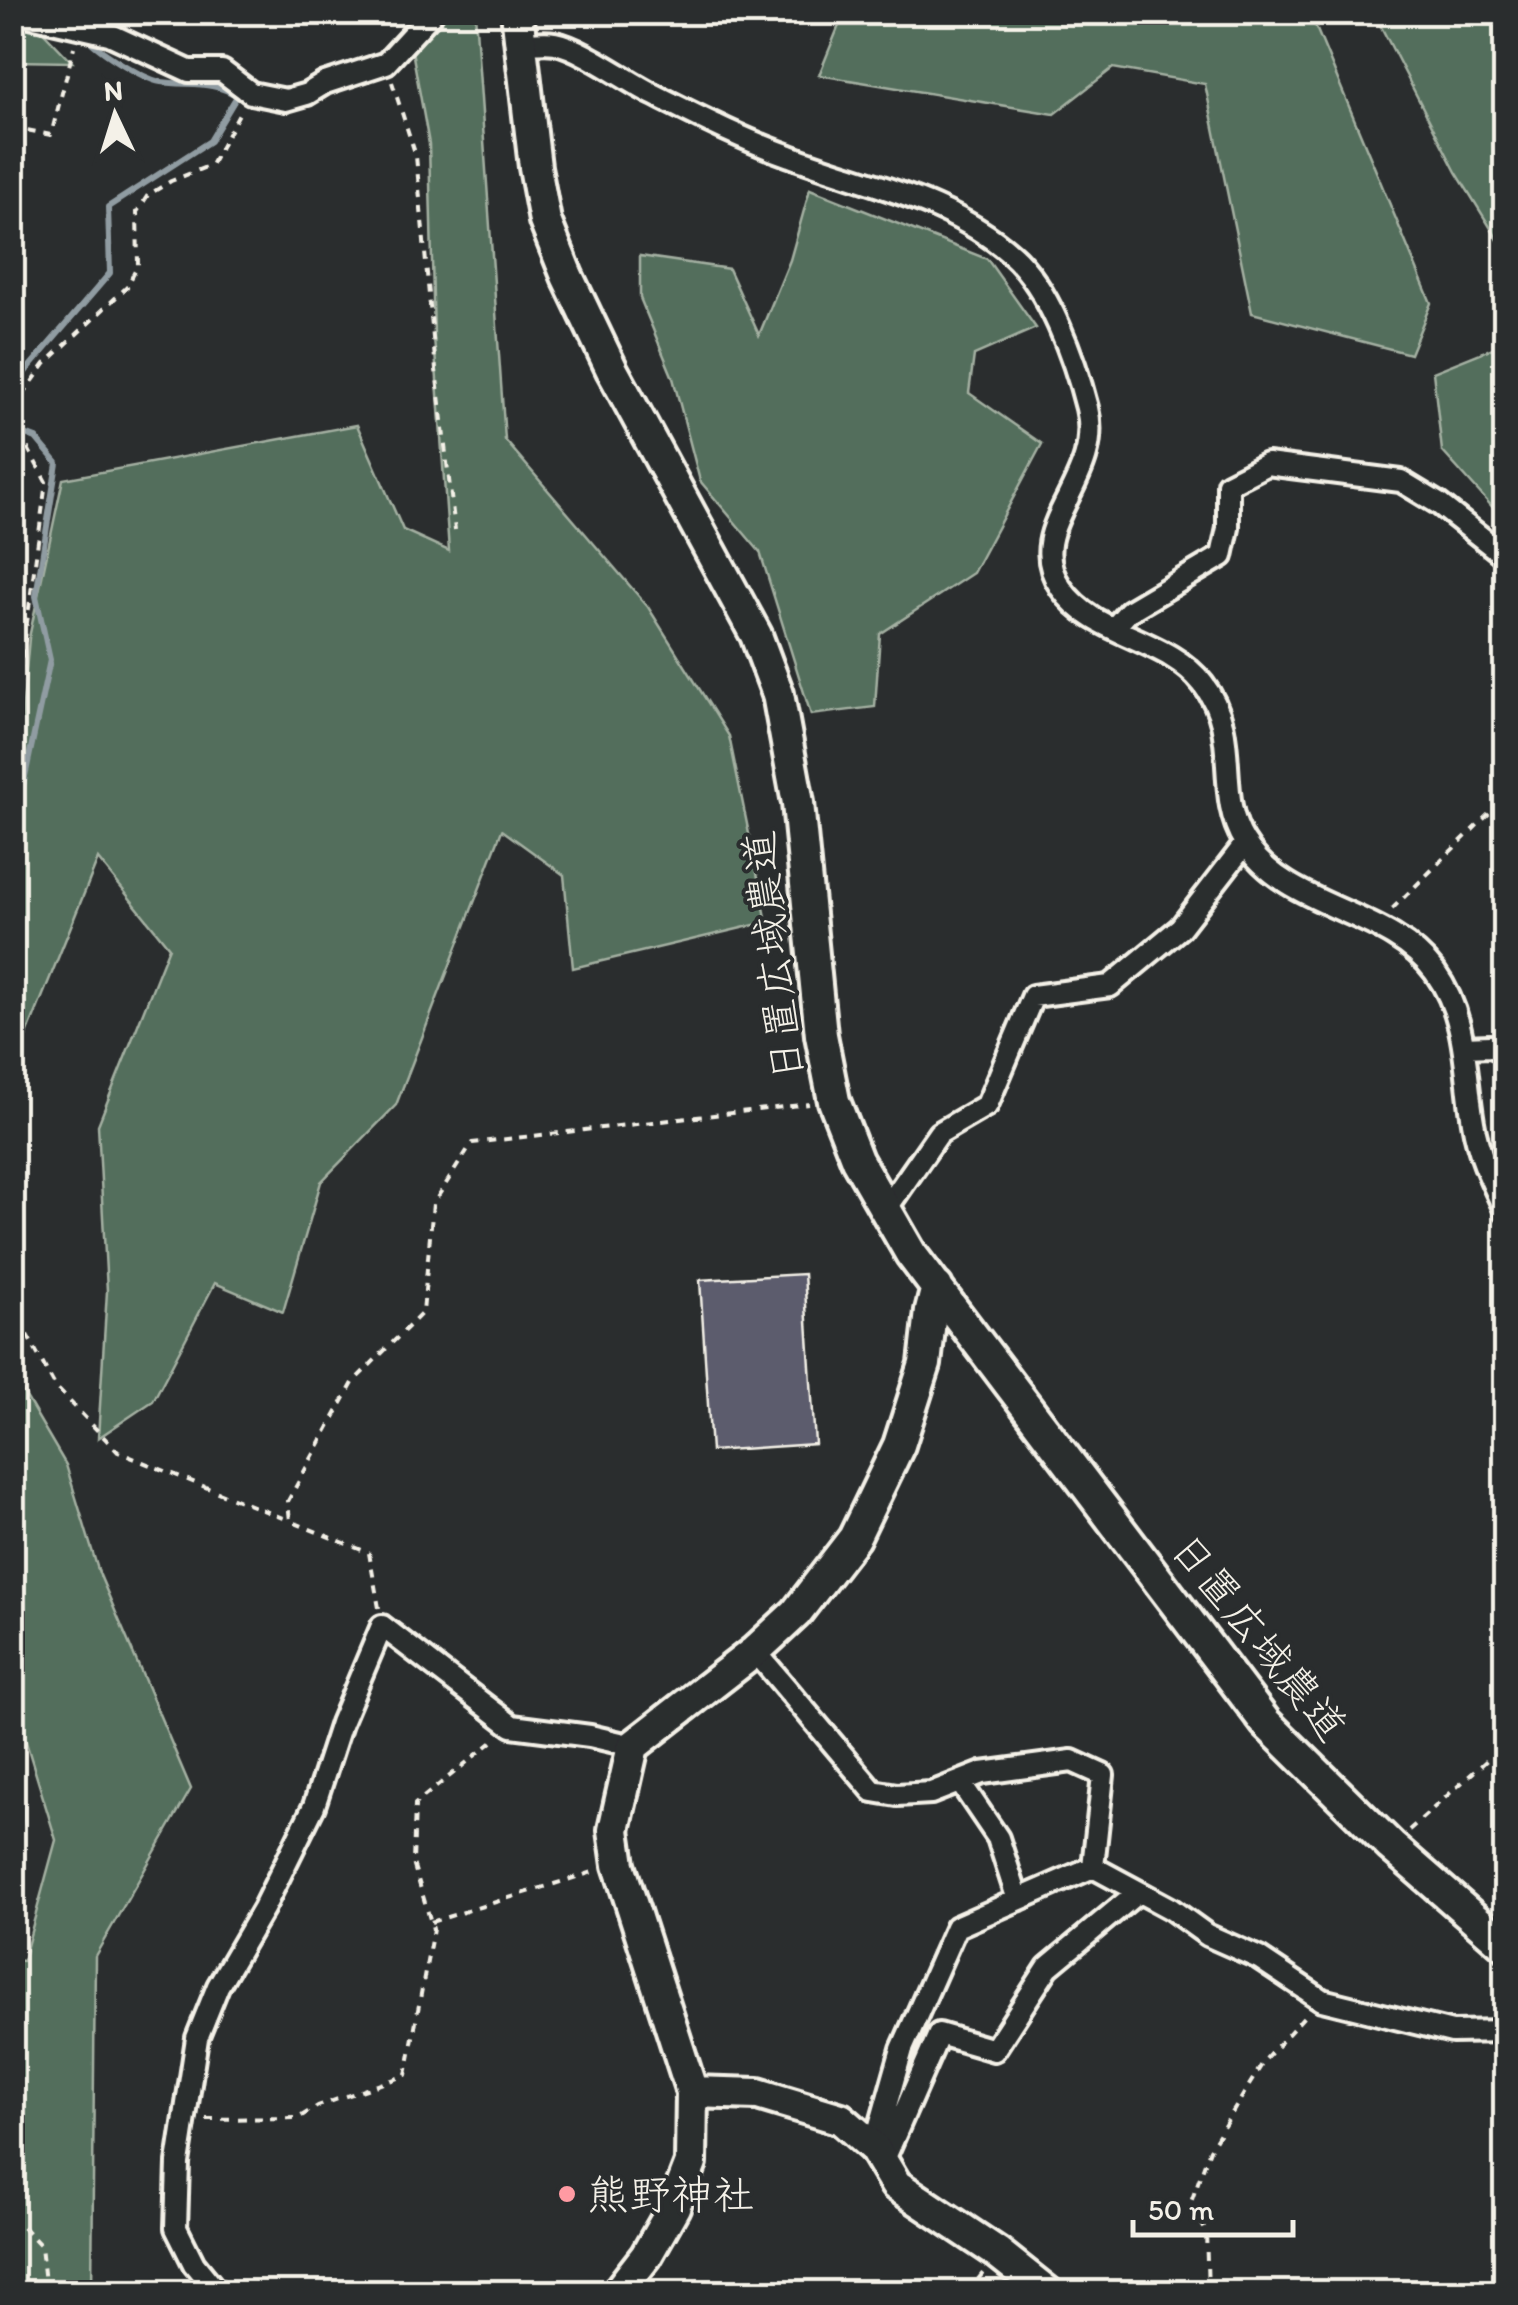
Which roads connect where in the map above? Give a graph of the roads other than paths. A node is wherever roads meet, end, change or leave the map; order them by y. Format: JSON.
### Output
{"nodes":[{"id":1,"x":13,"y":12,"type":"edge"},
{"id":2,"x":433,"y":12,"type":"edge"},
{"id":3,"x":516,"y":12,"type":"edge"},
{"id":4,"x":520,"y":44,"type":"junction"},
{"id":5,"x":1506,"y":558,"type":"edge"},
{"id":6,"x":1115,"y":627,"type":"junction"},
{"id":7,"x":1246,"y":844,"type":"junction"},
{"id":8,"x":1465,"y":1047,"type":"junction"},
{"id":9,"x":1506,"y":1052,"type":"edge"},
{"id":10,"x":884,"y":1212,"type":"junction"},
{"id":11,"x":1506,"y":1212,"type":"edge"},
{"id":12,"x":937,"y":1287,"type":"junction"},
{"id":13,"x":755,"y":1651,"type":"junction"},
{"id":14,"x":634,"y":1746,"type":"junction"},
{"id":15,"x":960,"y":1782,"type":"junction"},
{"id":16,"x":1093,"y":1866,"type":"junction"},
{"id":17,"x":1138,"y":1892,"type":"junction"},
{"id":18,"x":1018,"y":1900,"type":"junction"},
{"id":19,"x":1506,"y":1946,"type":"edge"},
{"id":20,"x":1506,"y":2032,"type":"edge"},
{"id":21,"x":692,"y":2092,"type":"junction"},
{"id":22,"x":878,"y":2155,"type":"junction"},
{"id":23,"x":217,"y":2292,"type":"edge"},
{"id":24,"x":618,"y":2292,"type":"edge"},
{"id":25,"x":1047,"y":2292,"type":"edge"}],
"edges":[{"from":1,"to":2,"type":"street"},
{"from":3,"to":4,"type":"street","name":"日置広域農道"},
{"from":4,"to":6,"type":"street"},
{"from":4,"to":10,"type":"street","name":"日置広域農道"},
{"from":5,"to":6,"type":"street"},
{"from":6,"to":7,"type":"street"},
{"from":7,"to":8,"type":"street"},
{"from":7,"to":10,"type":"street"},
{"from":8,"to":9,"type":"street"},
{"from":8,"to":11,"type":"street"},
{"from":10,"to":12,"type":"street","name":"日置広域農道"},
{"from":12,"to":13,"type":"street"},
{"from":12,"to":19,"type":"street","name":"日置広域農道"},
{"from":13,"to":14,"type":"street"},
{"from":13,"to":15,"type":"street"},
{"from":14,"to":21,"type":"street"},
{"from":14,"to":23,"type":"street"},
{"from":15,"to":16,"type":"street"},
{"from":15,"to":18,"type":"street"},
{"from":16,"to":17,"type":"street"},
{"from":16,"to":18,"type":"street"},
{"from":17,"to":20,"type":"street"},
{"from":17,"to":22,"type":"street"},
{"from":18,"to":22,"type":"street"},
{"from":21,"to":22,"type":"street"},
{"from":21,"to":24,"type":"street"},
{"from":22,"to":25,"type":"street"}]}
